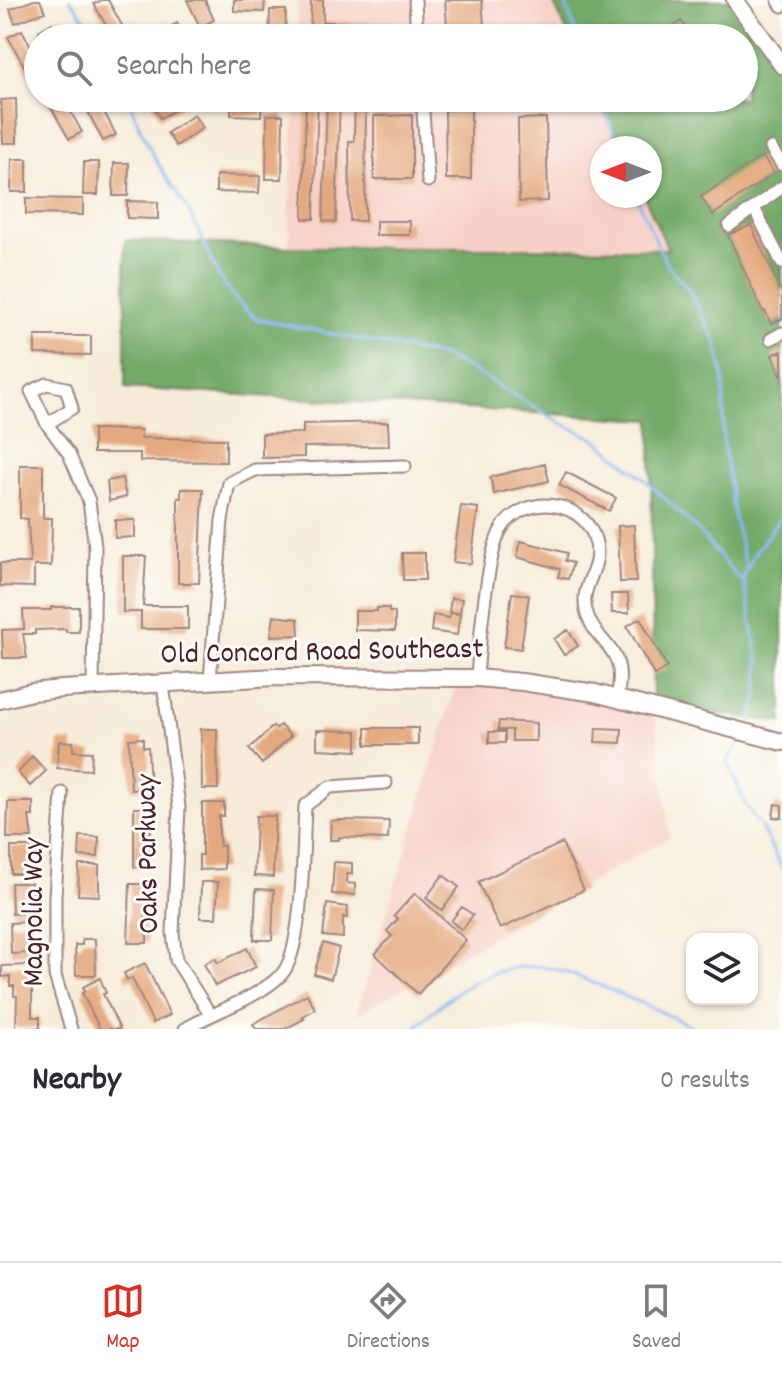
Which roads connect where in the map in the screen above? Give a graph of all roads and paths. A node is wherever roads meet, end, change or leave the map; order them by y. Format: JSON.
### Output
{"nodes":[{"id":1,"x":415,"y":0,"type":"edge"},
{"id":2,"x":735,"y":0,"type":"edge"},
{"id":3,"x":778,"y":0,"type":"edge"},
{"id":4,"x":782,"y":6,"type":"edge"},
{"id":5,"x":416,"y":24,"type":"edge"},
{"id":6,"x":753,"y":24,"type":"edge"},
{"id":7,"x":758,"y":31,"type":"edge"},
{"id":8,"x":781,"y":62,"type":"edge"},
{"id":9,"x":423,"y":112,"type":"edge"},
{"id":10,"x":771,"y":148,"type":"dead end"},
{"id":11,"x":782,"y":165,"type":"edge"},
{"id":12,"x":428,"y":181,"type":"dead end"},
{"id":13,"x":782,"y":187,"type":"edge"},
{"id":14,"x":754,"y":208,"type":"junction"},
{"id":15,"x":729,"y":226,"type":"dead end"},
{"id":16,"x":782,"y":263,"type":"edge"},
{"id":17,"x":782,"y":333,"type":"edge"},
{"id":18,"x":771,"y":339,"type":"dead end"},
{"id":19,"x":47,"y":424,"type":"junction"},
{"id":20,"x":405,"y":466,"type":"dead end"},
{"id":21,"x":477,"y":678,"type":"junction"},
{"id":22,"x":210,"y":681,"type":"junction"},
{"id":23,"x":163,"y":684,"type":"junction"},
{"id":24,"x":93,"y":687,"type":"junction"},
{"id":25,"x":617,"y":698,"type":"junction"},
{"id":26,"x":0,"y":700,"type":"edge"},
{"id":27,"x":775,"y":740,"type":"edge"},
{"id":28,"x":386,"y":783,"type":"dead end"},
{"id":29,"x":62,"y":793,"type":"dead end"},
{"id":30,"x":210,"y":1014,"type":"junction"},
{"id":31,"x":71,"y":1029,"type":"edge"},
{"id":32,"x":185,"y":1029,"type":"edge"}],
"edges":[{"from":1,"to":5,"type":"street"},
{"from":2,"to":6,"type":"street"},
{"from":3,"to":4,"type":"street"},
{"from":7,"to":8,"type":"street"},
{"from":9,"to":12,"type":"street"},
{"from":10,"to":11,"type":"street"},
{"from":13,"to":14,"type":"street"},
{"from":14,"to":15,"type":"street"},
{"from":14,"to":16,"type":"street"},
{"from":17,"to":18,"type":"street"},
{"from":19,"to":19,"type":"street"},
{"from":19,"to":24,"type":"street"},
{"from":20,"to":22,"type":"street"},
{"from":21,"to":22,"type":"street","name":"Old Concord Road Southeast"},
{"from":21,"to":25,"type":"street","name":"Old Concord Road Southeast"},
{"from":21,"to":25,"type":"street"},
{"from":22,"to":23,"type":"street","name":"Old Concord Road Southeast"},
{"from":23,"to":24,"type":"street","name":"Old Concord Road Southeast"},
{"from":23,"to":30,"type":"street","name":"Oaks Parkway"},
{"from":24,"to":26,"type":"street","name":"Old Concord Road Southeast"},
{"from":25,"to":27,"type":"street","name":"Old Concord Road Southeast"},
{"from":28,"to":30,"type":"street"},
{"from":29,"to":31,"type":"street","name":"Magnolia Way"},
{"from":30,"to":32,"type":"street"}]}
